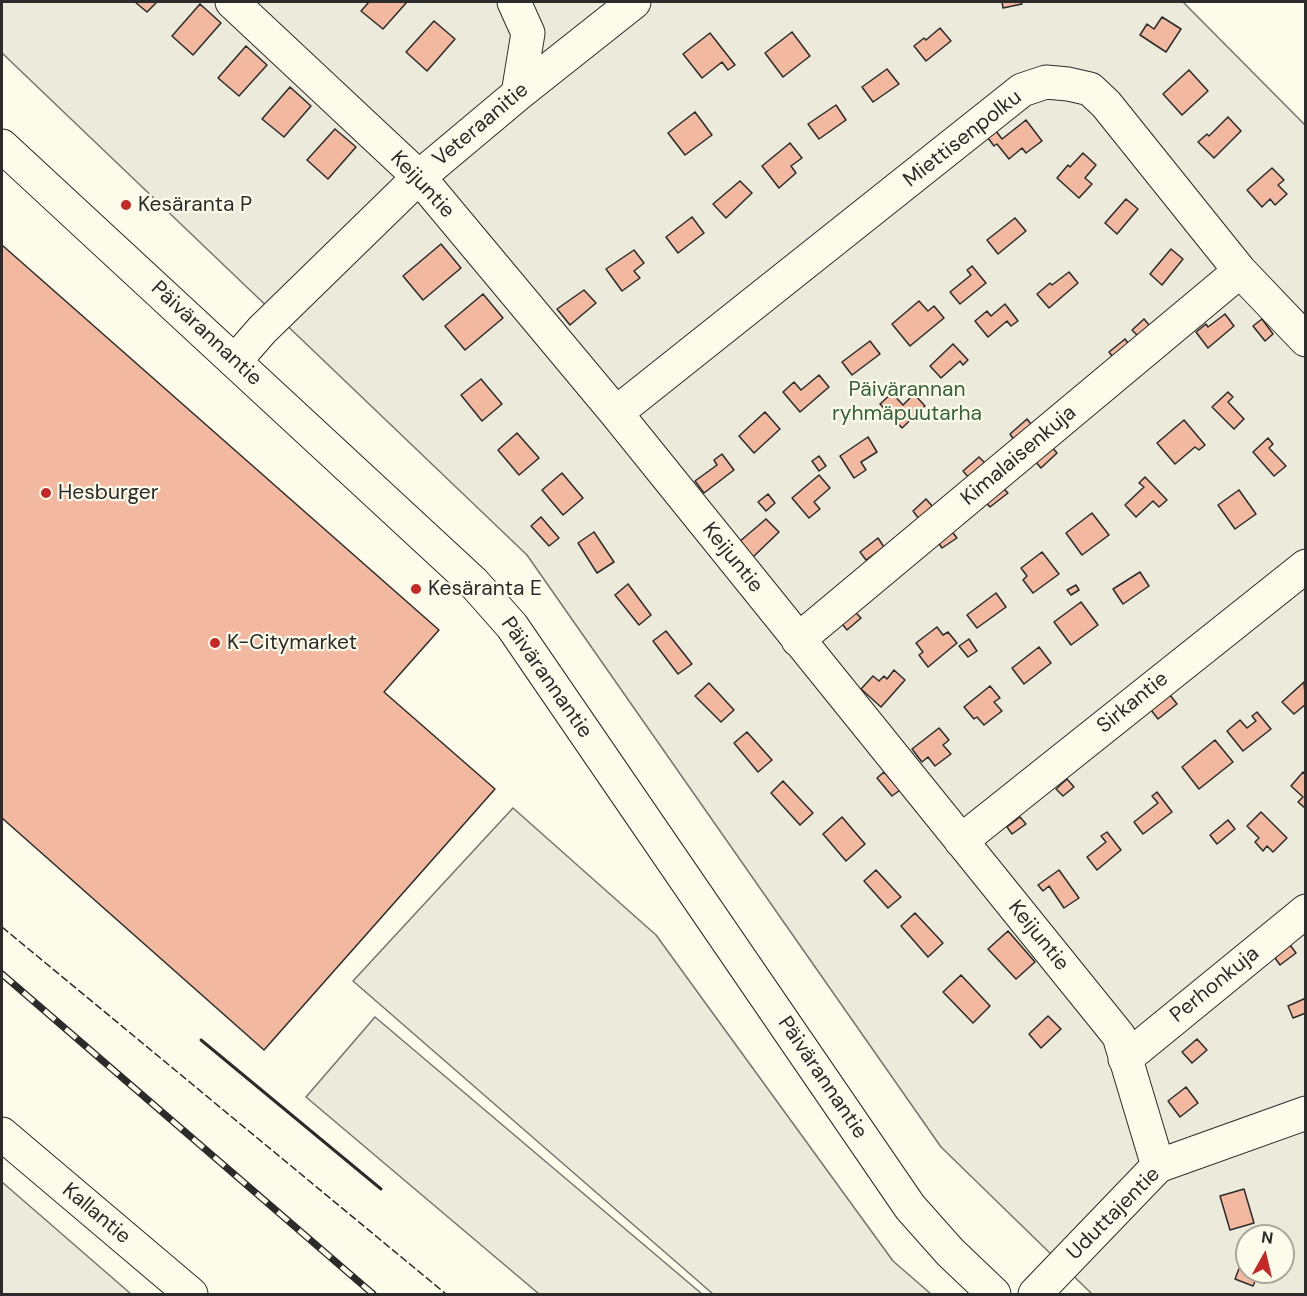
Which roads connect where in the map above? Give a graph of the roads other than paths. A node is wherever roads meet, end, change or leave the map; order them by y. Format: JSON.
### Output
{"nodes":[{"id":1,"x":232,"y":2,"type":"edge"},
{"id":2,"x":514,"y":2,"type":"edge"},
{"id":3,"x":634,"y":2,"type":"edge"},
{"id":4,"x":518,"y":94,"type":"junction"},
{"id":5,"x":2,"y":146,"type":"edge"},
{"id":6,"x":419,"y":177,"type":"junction"},
{"id":7,"x":1240,"y":271,"type":"junction"},
{"id":8,"x":1305,"y":340,"type":"edge"},
{"id":9,"x":236,"y":361,"type":"junction"},
{"id":10,"x":616,"y":412,"type":"junction"},
{"id":11,"x":1305,"y":566,"type":"edge"},
{"id":12,"x":798,"y":640,"type":"junction"},
{"id":13,"x":961,"y":841,"type":"junction"},
{"id":14,"x":1305,"y":911,"type":"edge"},
{"id":15,"x":1125,"y":1059,"type":"junction"},
{"id":16,"x":1305,"y":1113,"type":"edge"},
{"id":17,"x":2,"y":1134,"type":"edge"},
{"id":18,"x":1158,"y":1166,"type":"junction"},
{"id":19,"x":191,"y":1294,"type":"edge"},
{"id":20,"x":994,"y":1294,"type":"edge"},
{"id":21,"x":1035,"y":1294,"type":"edge"}],
"edges":[{"from":1,"to":6,"type":"street","name":"Keijuntie"},
{"from":2,"to":4,"type":"street"},
{"from":3,"to":4,"type":"street","name":"Veteraanitie"},
{"from":4,"to":6,"type":"street","name":"Veteraanitie"},
{"from":5,"to":9,"type":"street","name":"Päivärannantie"},
{"from":6,"to":9,"type":"street","name":"Veteraanitie"},
{"from":6,"to":10,"type":"street","name":"Keijuntie"},
{"from":7,"to":8,"type":"street","name":"Miettisenpolku"},
{"from":7,"to":10,"type":"street","name":"Miettisenpolku"},
{"from":7,"to":12,"type":"street","name":"Kimalaisenkuja"},
{"from":9,"to":20,"type":"street","name":"Päivärannantie"},
{"from":10,"to":12,"type":"street","name":"Keijuntie"},
{"from":11,"to":13,"type":"street","name":"Sirkantie"},
{"from":12,"to":13,"type":"street","name":"Keijuntie"},
{"from":13,"to":15,"type":"street","name":"Keijuntie"},
{"from":14,"to":15,"type":"street","name":"Perhonkuja"},
{"from":15,"to":18,"type":"street","name":"Keijuntie"},
{"from":16,"to":18,"type":"street","name":"Uduttajentie"},
{"from":17,"to":19,"type":"street","name":"Kallantie"},
{"from":18,"to":21,"type":"street","name":"Uduttajentie"}]}
